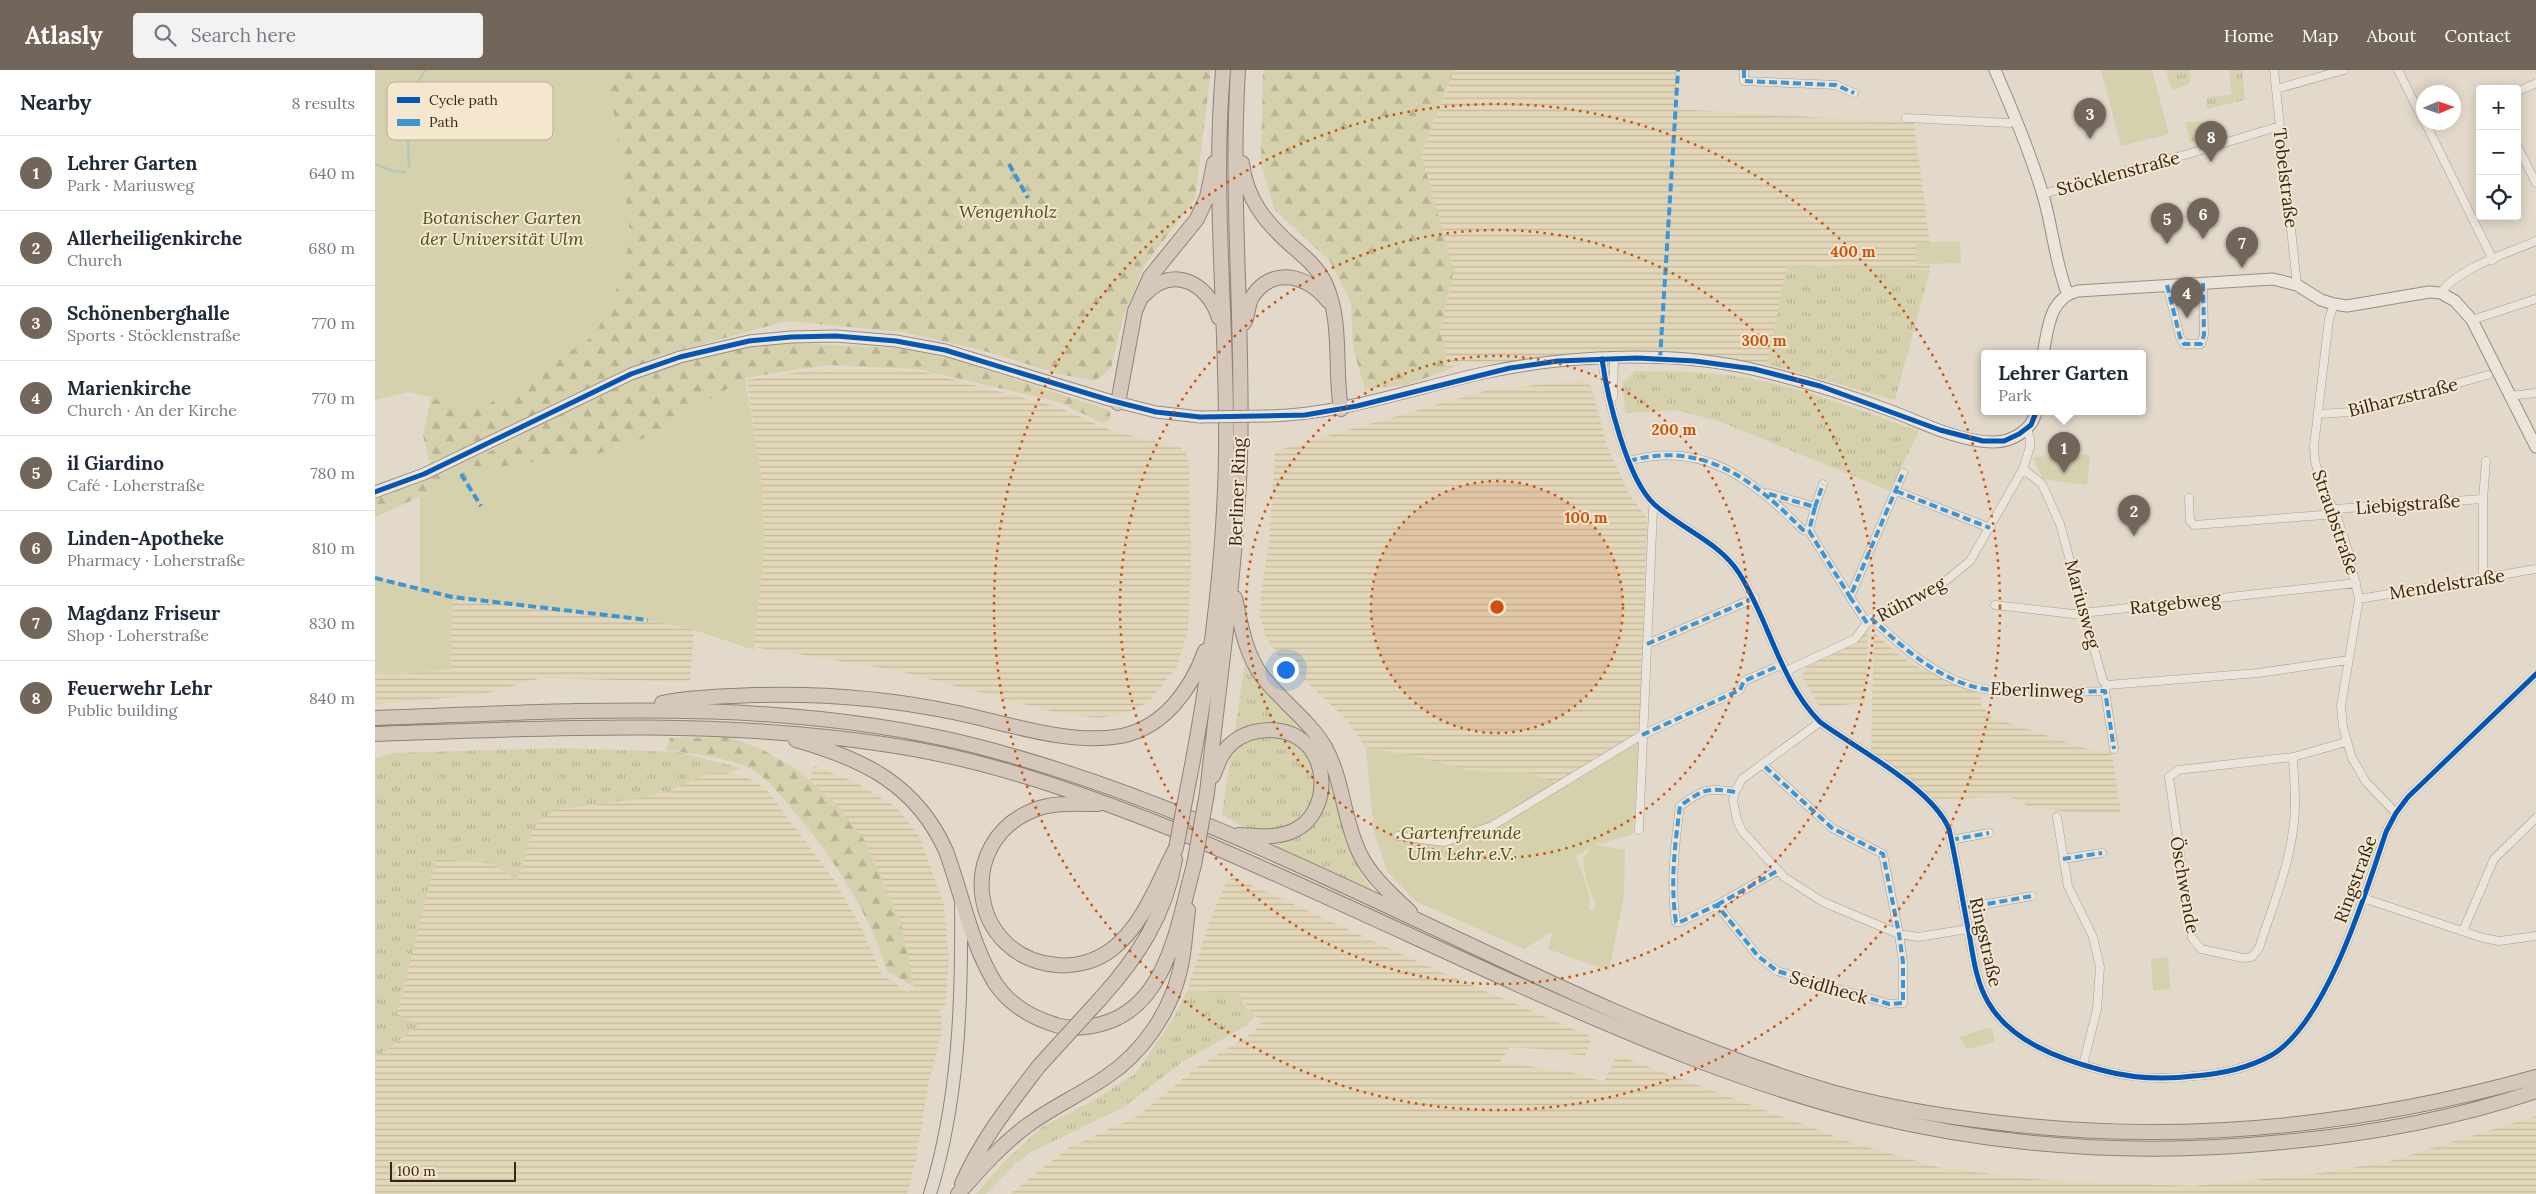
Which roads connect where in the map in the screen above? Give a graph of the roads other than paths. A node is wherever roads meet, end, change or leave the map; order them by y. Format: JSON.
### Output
{"nodes":[{"id":1,"x":1223,"y":70,"type":"edge"},
{"id":2,"x":1238,"y":70,"type":"edge"},
{"id":3,"x":1744,"y":70,"type":"edge"},
{"id":4,"x":1995,"y":70,"type":"edge"},
{"id":5,"x":2274,"y":70,"type":"edge"},
{"id":6,"x":2345,"y":70,"type":"edge"},
{"id":7,"x":2398,"y":70,"type":"edge"},
{"id":8,"x":2536,"y":83,"type":"edge"},
{"id":9,"x":2275,"y":89,"type":"junction"},
{"id":10,"x":2521,"y":90,"type":"edge"},
{"id":11,"x":1854,"y":93,"type":"dead end"},
{"id":12,"x":1235,"y":105,"type":"junction"},
{"id":13,"x":2416,"y":105,"type":"edge"},
{"id":14,"x":1220,"y":108,"type":"junction"},
{"id":15,"x":1906,"y":118,"type":"dead end"},
{"id":16,"x":2016,"y":120,"type":"junction"},
{"id":17,"x":2280,"y":126,"type":"junction"},
{"id":18,"x":2428,"y":130,"type":"edge"},
{"id":19,"x":2521,"y":153,"type":"edge"},
{"id":20,"x":2536,"y":183,"type":"edge"},
{"id":21,"x":2043,"y":194,"type":"junction"},
{"id":22,"x":2536,"y":241,"type":"edge"},
{"id":23,"x":2493,"y":260,"type":"junction"},
{"id":24,"x":2203,"y":283,"type":"junction"},
{"id":25,"x":2167,"y":285,"type":"junction"},
{"id":26,"x":2297,"y":285,"type":"junction"},
{"id":27,"x":2441,"y":293,"type":"junction"},
{"id":28,"x":2068,"y":295,"type":"junction"},
{"id":29,"x":1141,"y":299,"type":"junction"},
{"id":30,"x":2536,"y":299,"type":"edge"},
{"id":31,"x":2334,"y":304,"type":"junction"},
{"id":32,"x":1332,"y":306,"type":"junction"},
{"id":33,"x":2472,"y":320,"type":"junction"},
{"id":34,"x":1240,"y":333,"type":"junction"},
{"id":35,"x":1225,"y":338,"type":"junction"},
{"id":36,"x":2044,"y":350,"type":"edge"},
{"id":37,"x":1602,"y":359,"type":"junction"},
{"id":38,"x":1614,"y":359,"type":"junction"},
{"id":39,"x":2488,"y":375,"type":"dead end"},
{"id":40,"x":2536,"y":393,"type":"edge"},
{"id":41,"x":2509,"y":396,"type":"junction"},
{"id":42,"x":1117,"y":403,"type":"junction"},
{"id":43,"x":1613,"y":404,"type":"junction"},
{"id":44,"x":1341,"y":409,"type":"junction"},
{"id":45,"x":2318,"y":414,"type":"junction"},
{"id":46,"x":2034,"y":415,"type":"edge"},
{"id":47,"x":2027,"y":429,"type":"junction"},
{"id":48,"x":2536,"y":447,"type":"edge"},
{"id":49,"x":2486,"y":461,"type":"dead end"},
{"id":50,"x":1629,"y":462,"type":"junction"},
{"id":51,"x":2023,"y":469,"type":"junction"},
{"id":52,"x":1903,"y":473,"type":"dead end"},
{"id":53,"x":1823,"y":484,"type":"dead end"},
{"id":54,"x":1896,"y":491,"type":"junction"},
{"id":55,"x":375,"y":492,"type":"edge"},
{"id":56,"x":1764,"y":492,"type":"junction"},
{"id":57,"x":2189,"y":498,"type":"dead end"},
{"id":58,"x":2483,"y":499,"type":"junction"},
{"id":59,"x":1655,"y":505,"type":"junction"},
{"id":60,"x":1815,"y":508,"type":"junction"},
{"id":61,"x":2335,"y":512,"type":"junction"},
{"id":62,"x":1990,"y":528,"type":"junction"},
{"id":63,"x":1809,"y":531,"type":"junction"},
{"id":64,"x":2536,"y":569,"type":"edge"},
{"id":65,"x":2483,"y":579,"type":"junction"},
{"id":66,"x":2356,"y":583,"type":"junction"},
{"id":67,"x":1232,"y":587,"type":"junction"},
{"id":68,"x":1850,"y":597,"type":"junction"},
{"id":69,"x":1755,"y":598,"type":"junction"},
{"id":70,"x":2359,"y":599,"type":"junction"},
{"id":71,"x":1995,"y":605,"type":"dead end"},
{"id":72,"x":2085,"y":612,"type":"junction"},
{"id":73,"x":1869,"y":621,"type":"junction"},
{"id":74,"x":1213,"y":629,"type":"junction"},
{"id":75,"x":1647,"y":644,"type":"junction"},
{"id":76,"x":2348,"y":660,"type":"junction"},
{"id":77,"x":1785,"y":668,"type":"junction"},
{"id":78,"x":2536,"y":674,"type":"edge"},
{"id":79,"x":2106,"y":688,"type":"junction"},
{"id":80,"x":639,"y":709,"type":"junction"},
{"id":81,"x":375,"y":718,"type":"edge"},
{"id":82,"x":1820,"y":722,"type":"junction"},
{"id":83,"x":769,"y":733,"type":"junction"},
{"id":84,"x":375,"y":734,"type":"edge"},
{"id":85,"x":1642,"y":735,"type":"junction"},
{"id":86,"x":2346,"y":742,"type":"junction"},
{"id":87,"x":2114,"y":749,"type":"dead end"},
{"id":88,"x":2293,"y":757,"type":"junction"},
{"id":89,"x":1762,"y":764,"type":"junction"},
{"id":90,"x":1735,"y":792,"type":"junction"},
{"id":91,"x":1207,"y":793,"type":"junction"},
{"id":92,"x":1109,"y":804,"type":"junction"},
{"id":93,"x":2396,"y":813,"type":"junction"},
{"id":94,"x":2057,"y":817,"type":"dead end"},
{"id":95,"x":2536,"y":818,"type":"edge"},
{"id":96,"x":1639,"y":830,"type":"dead end"},
{"id":97,"x":1989,"y":833,"type":"dead end"},
{"id":98,"x":1228,"y":834,"type":"junction"},
{"id":99,"x":1398,"y":836,"type":"dead end"},
{"id":100,"x":1951,"y":840,"type":"junction"},
{"id":101,"x":2102,"y":853,"type":"dead end"},
{"id":102,"x":2063,"y":859,"type":"junction"},
{"id":103,"x":1194,"y":865,"type":"junction"},
{"id":104,"x":1777,"y":871,"type":"junction"},
{"id":105,"x":1166,"y":877,"type":"junction"},
{"id":106,"x":961,"y":891,"type":"junction"},
{"id":107,"x":2032,"y":896,"type":"dead end"},
{"id":108,"x":2363,"y":898,"type":"junction"},
{"id":109,"x":1717,"y":905,"type":"junction"},
{"id":110,"x":1964,"y":908,"type":"junction"},
{"id":111,"x":1418,"y":920,"type":"junction"},
{"id":112,"x":1968,"y":929,"type":"junction"},
{"id":113,"x":2463,"y":931,"type":"junction"},
{"id":114,"x":1899,"y":934,"type":"junction"},
{"id":115,"x":2536,"y":936,"type":"edge"},
{"id":116,"x":2083,"y":1065,"type":"junction"},
{"id":117,"x":2536,"y":1077,"type":"edge"},
{"id":118,"x":2536,"y":1091,"type":"edge"},
{"id":119,"x":2536,"y":1099,"type":"edge"},
{"id":120,"x":2508,"y":1101,"type":"junction"},
{"id":121,"x":930,"y":1194,"type":"edge"},
{"id":122,"x":958,"y":1194,"type":"edge"}],
"edges":[{"from":1,"to":14,"type":"highway","name":"Berliner Ring"},
{"from":2,"to":12,"type":"highway","name":"Berliner Ring"},
{"from":3,"to":11,"type":"street"},
{"from":4,"to":16,"type":"street"},
{"from":5,"to":9,"type":"street","name":"Tobelstraße"},
{"from":6,"to":9,"type":"street"},
{"from":7,"to":13,"type":"street"},
{"from":8,"to":10,"type":"street"},
{"from":9,"to":17,"type":"street","name":"Tobelstraße"},
{"from":12,"to":32,"type":"highway"},
{"from":12,"to":34,"type":"highway","name":"Berliner Ring"},
{"from":14,"to":29,"type":"highway"},
{"from":14,"to":35,"type":"highway","name":"Berliner Ring"},
{"from":15,"to":16,"type":"street"},
{"from":16,"to":21,"type":"street"},
{"from":17,"to":21,"type":"street","name":"Stöcklenstraße"},
{"from":17,"to":26,"type":"street","name":"Tobelstraße"},
{"from":18,"to":23,"type":"street"},
{"from":19,"to":20,"type":"street"},
{"from":21,"to":28,"type":"street"},
{"from":22,"to":23,"type":"street"},
{"from":23,"to":27,"type":"street"},
{"from":24,"to":25,"type":"street"},
{"from":24,"to":25,"type":"street"},
{"from":24,"to":26,"type":"street"},
{"from":25,"to":28,"type":"street"},
{"from":26,"to":31,"type":"street"},
{"from":27,"to":31,"type":"street"},
{"from":27,"to":33,"type":"street"},
{"from":28,"to":36,"type":"street"},
{"from":29,"to":35,"type":"highway"},
{"from":29,"to":42,"type":"highway"},
{"from":30,"to":33,"type":"street"},
{"from":31,"to":45,"type":"street","name":"Straubstraße"},
{"from":32,"to":34,"type":"highway"},
{"from":32,"to":44,"type":"highway"},
{"from":33,"to":41,"type":"street"},
{"from":34,"to":67,"type":"highway","name":"Berliner Ring"},
{"from":35,"to":74,"type":"highway","name":"Berliner Ring"},
{"from":37,"to":38,"type":"street"},
{"from":37,"to":43,"type":"street","name":"Ringstraße"},
{"from":37,"to":44,"type":"street"},
{"from":38,"to":43,"type":"street","name":"Ringstraße"},
{"from":38,"to":47,"type":"street"},
{"from":39,"to":45,"type":"street","name":"Bilharzstraße"},
{"from":40,"to":41,"type":"street"},
{"from":41,"to":48,"type":"street"},
{"from":42,"to":44,"type":"street","bridge":true},
{"from":42,"to":55,"type":"street"},
{"from":43,"to":50,"type":"street","name":"Ringstraße"},
{"from":45,"to":61,"type":"street","name":"Straubstraße"},
{"from":46,"to":47,"type":"street"},
{"from":47,"to":51,"type":"street","name":"Rührweg"},
{"from":49,"to":58,"type":"street","name":"Liebigstraße"},
{"from":50,"to":56,"type":"street"},
{"from":50,"to":59,"type":"street","name":"Ringstraße"},
{"from":51,"to":62,"type":"street","name":"Rührweg"},
{"from":51,"to":72,"type":"street","name":"Mariusweg"},
{"from":52,"to":54,"type":"street","name":"Rührweg"},
{"from":53,"to":60,"type":"street"},
{"from":54,"to":62,"type":"street"},
{"from":54,"to":68,"type":"street","name":"Rührweg"},
{"from":56,"to":60,"type":"street"},
{"from":56,"to":63,"type":"street"},
{"from":57,"to":61,"type":"street","name":"Liebigstraße"},
{"from":58,"to":61,"type":"street","name":"Liebigstraße"},
{"from":58,"to":65,"type":"street","name":"Liebigstraße"},
{"from":59,"to":69,"type":"street","name":"Ringstraße"},
{"from":59,"to":75,"type":"street"},
{"from":60,"to":63,"type":"street"},
{"from":61,"to":66,"type":"street","name":"Straubstraße"},
{"from":62,"to":73,"type":"street","name":"Rührweg"},
{"from":63,"to":68,"type":"street"},
{"from":64,"to":65,"type":"street","name":"Mendelstraße"},
{"from":65,"to":70,"type":"street","name":"Mendelstraße"},
{"from":66,"to":70,"type":"street","name":"Straubstraße"},
{"from":66,"to":72,"type":"street","name":"Ratgebweg"},
{"from":67,"to":91,"type":"highway","name":"Berliner Ring"},
{"from":67,"to":111,"type":"highway"},
{"from":68,"to":73,"type":"street","name":"Rührweg"},
{"from":69,"to":75,"type":"street"},
{"from":69,"to":77,"type":"street","name":"Ringstraße"},
{"from":70,"to":76,"type":"street","name":"Straubstraße"},
{"from":71,"to":72,"type":"street","name":"Ratgebweg"},
{"from":72,"to":79,"type":"street","name":"Mariusweg"},
{"from":73,"to":77,"type":"street","name":"Rührweg"},
{"from":73,"to":79,"type":"street","name":"Eberlinweg"},
{"from":74,"to":80,"type":"highway"},
{"from":74,"to":105,"type":"highway","name":"Berliner Ring","bridge":true},
{"from":75,"to":85,"type":"street"},
{"from":76,"to":79,"type":"street","name":"Eberlinweg"},
{"from":76,"to":86,"type":"street","name":"Straubstraße"},
{"from":77,"to":82,"type":"street","name":"Ringstraße"},
{"from":77,"to":85,"type":"street","name":"Rührweg"},
{"from":78,"to":93,"type":"street","name":"Ringstraße"},
{"from":79,"to":87,"type":"street","name":"Mariusweg"},
{"from":80,"to":81,"type":"highway"},
{"from":80,"to":98,"type":"highway"},
{"from":82,"to":89,"type":"street"},
{"from":82,"to":100,"type":"street","name":"Ringstraße"},
{"from":83,"to":84,"type":"highway"},
{"from":83,"to":92,"type":"highway"},
{"from":83,"to":106,"type":"highway"},
{"from":85,"to":96,"type":"street"},
{"from":85,"to":99,"type":"street","name":"Rührweg"},
{"from":86,"to":88,"type":"street","name":"Öschwende"},
{"from":86,"to":93,"type":"street","name":"Straubstraße"},
{"from":88,"to":88,"type":"street","name":"Öschwende"},
{"from":89,"to":90,"type":"street"},
{"from":89,"to":114,"type":"street"},
{"from":90,"to":104,"type":"street"},
{"from":90,"to":109,"type":"street"},
{"from":91,"to":98,"type":"highway"},
{"from":91,"to":103,"type":"highway","bridge":true},
{"from":92,"to":105,"type":"highway"},
{"from":92,"to":120,"type":"highway"},
{"from":93,"to":108,"type":"street","name":"Ringstraße"},
{"from":94,"to":102,"type":"street"},
{"from":95,"to":113,"type":"street"},
{"from":97,"to":100,"type":"street"},
{"from":98,"to":111,"type":"highway"},
{"from":100,"to":110,"type":"street","name":"Ringstraße"},
{"from":101,"to":102,"type":"street"},
{"from":102,"to":116,"type":"street"},
{"from":103,"to":106,"type":"highway"},
{"from":103,"to":122,"type":"highway"},
{"from":104,"to":109,"type":"street"},
{"from":104,"to":114,"type":"street"},
{"from":105,"to":122,"type":"highway","bridge":true},
{"from":106,"to":121,"type":"main road"},
{"from":107,"to":110,"type":"street","name":"Ringstraße"},
{"from":108,"to":113,"type":"street"},
{"from":108,"to":116,"type":"street","name":"Ringstraße"},
{"from":109,"to":114,"type":"street","name":"Seidlheck"},
{"from":110,"to":112,"type":"street","name":"Ringstraße"},
{"from":111,"to":117,"type":"highway"},
{"from":112,"to":114,"type":"street"},
{"from":112,"to":116,"type":"street","name":"Ringstraße"},
{"from":113,"to":115,"type":"street"},
{"from":118,"to":120,"type":"highway"},
{"from":119,"to":120,"type":"highway"}]}
